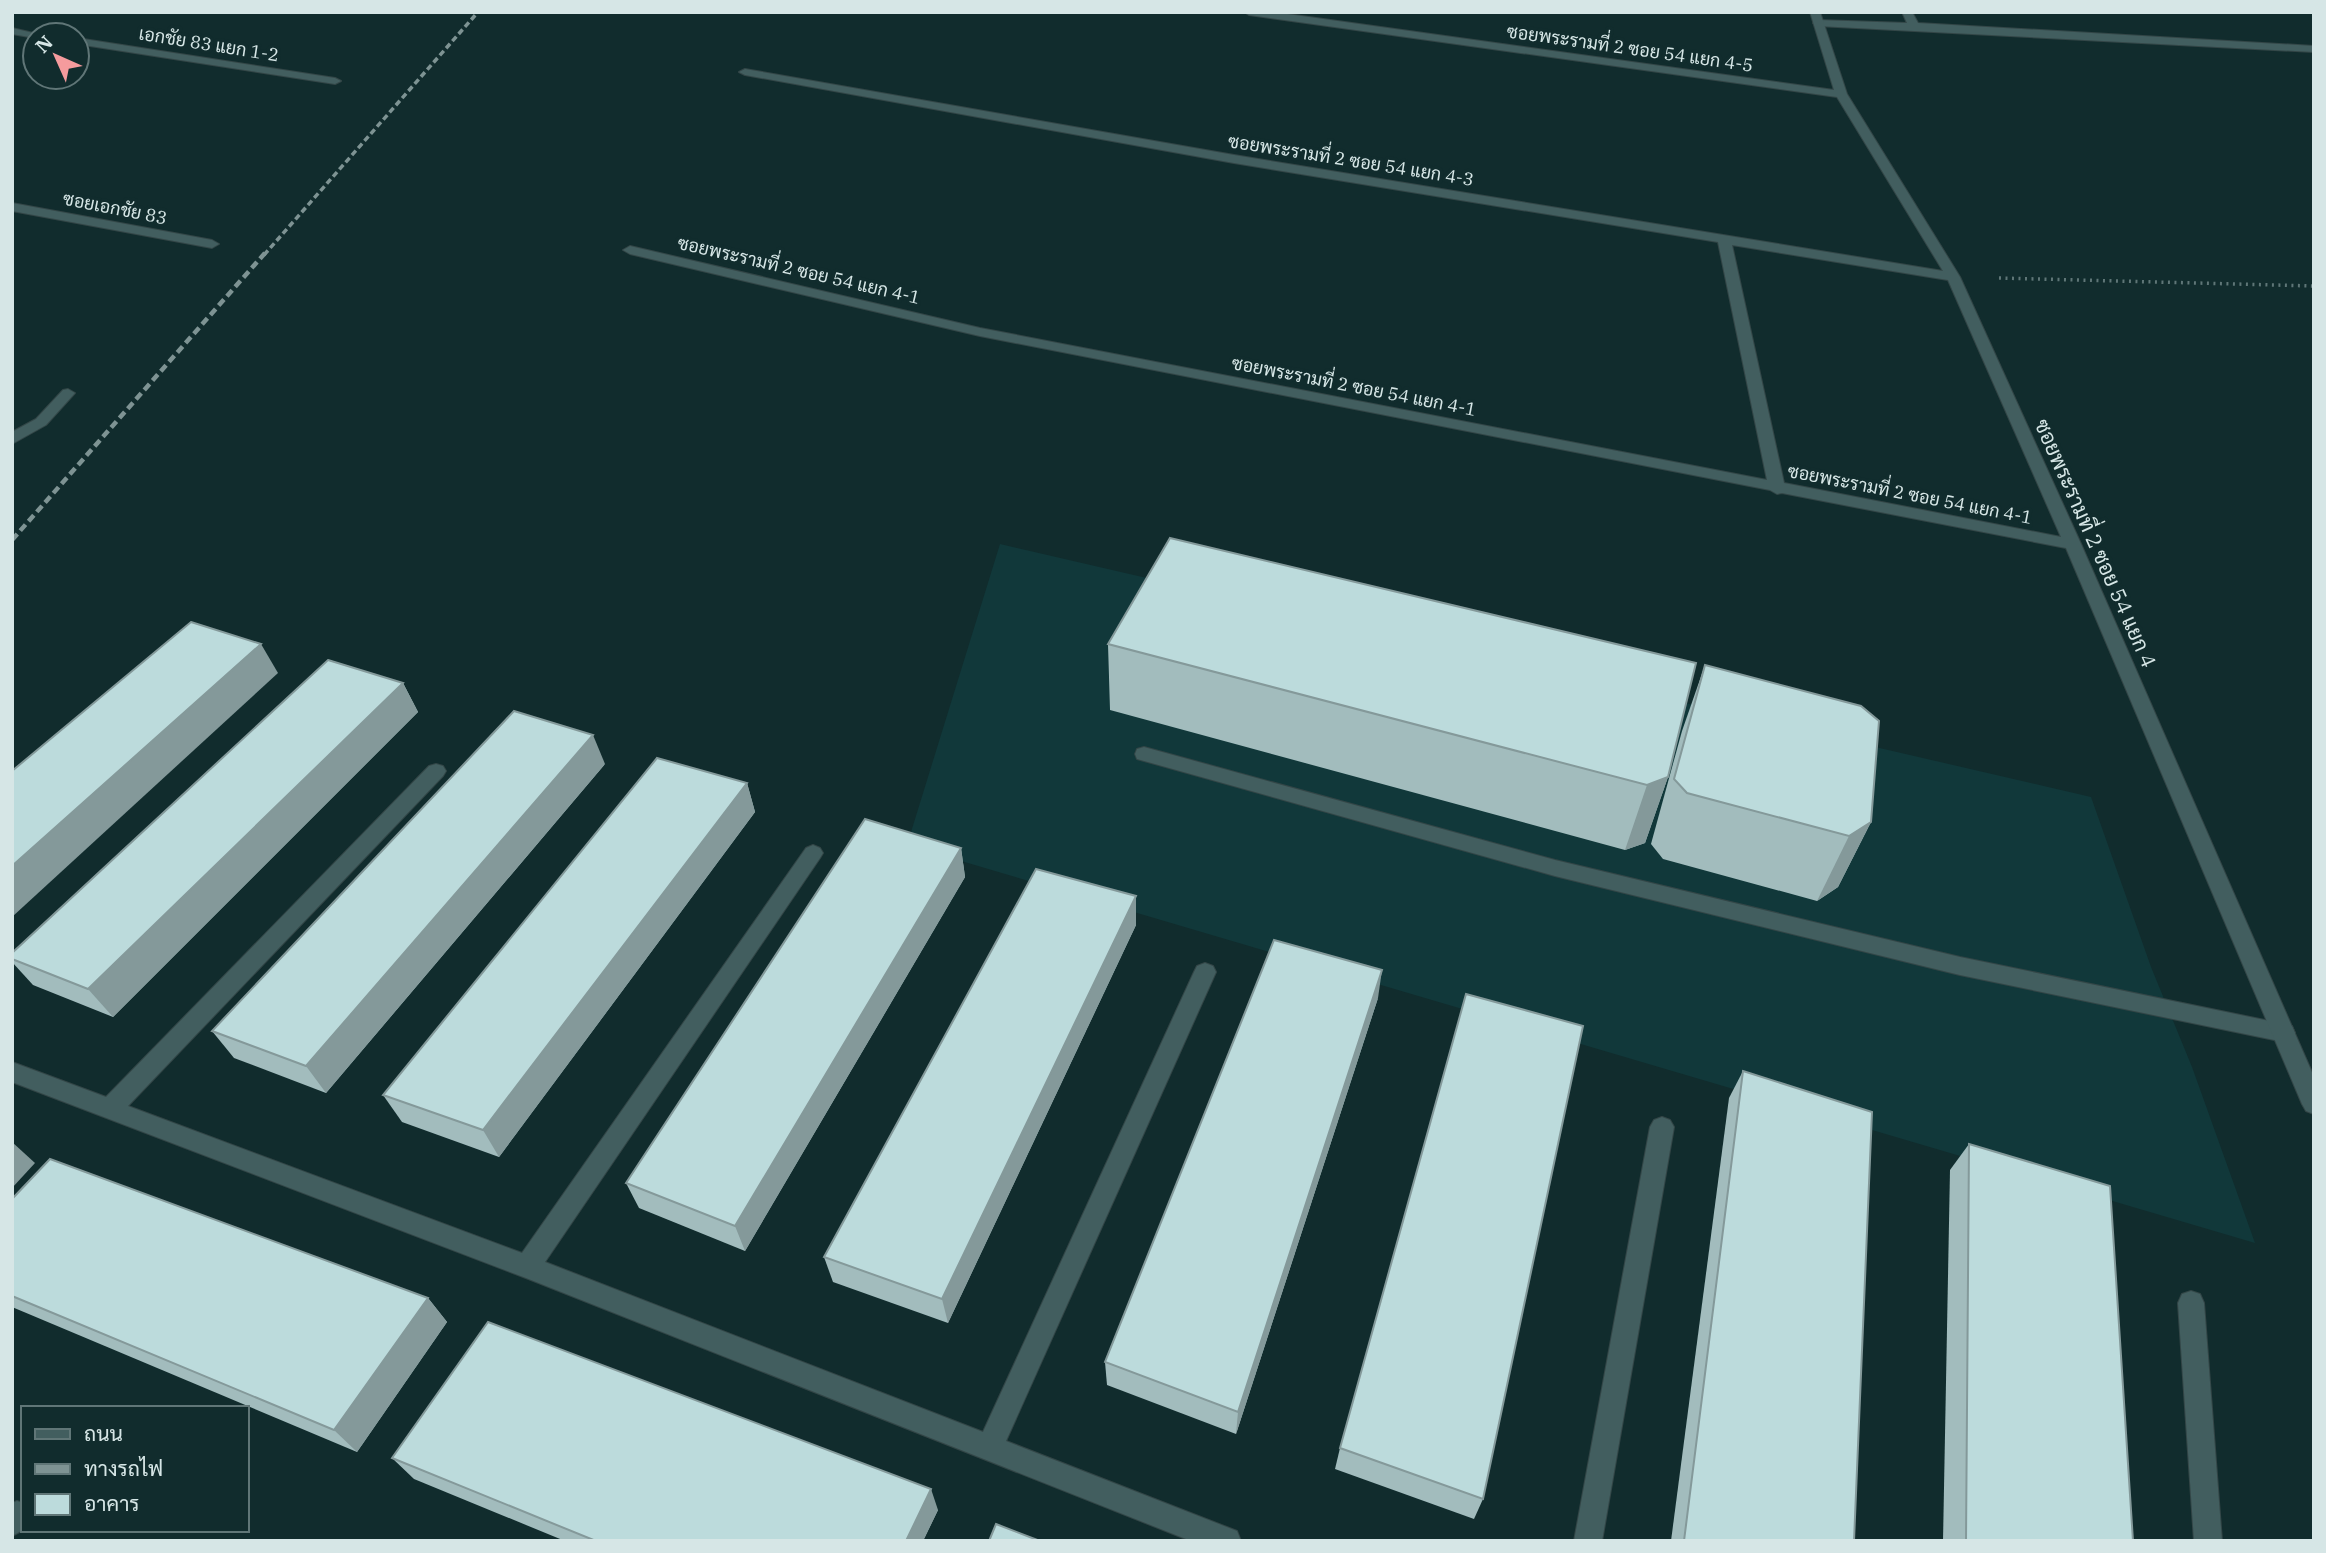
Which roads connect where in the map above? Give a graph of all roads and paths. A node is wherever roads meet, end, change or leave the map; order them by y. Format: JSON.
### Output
{"nodes":[{"id":1,"x":1249,"y":12,"type":"edge"},
{"id":2,"x":1872,"y":13,"type":"edge"},
{"id":3,"x":1884,"y":13,"type":"edge"},
{"id":4,"x":1903,"y":13,"type":"edge"},
{"id":5,"x":1816,"y":17,"type":"edge"},
{"id":6,"x":1914,"y":26,"type":"junction"},
{"id":7,"x":91,"y":43,"type":"edge"},
{"id":8,"x":2314,"y":48,"type":"edge"},
{"id":9,"x":745,"y":72,"type":"dead end"},
{"id":10,"x":335,"y":81,"type":"dead end"},
{"id":11,"x":1841,"y":94,"type":"junction"},
{"id":12,"x":12,"y":207,"type":"edge"},
{"id":13,"x":1724,"y":239,"type":"junction"},
{"id":14,"x":212,"y":244,"type":"dead end"},
{"id":15,"x":631,"y":250,"type":"dead end"},
{"id":16,"x":1953,"y":277,"type":"junction"},
{"id":17,"x":2314,"y":286,"type":"edge"},
{"id":18,"x":68,"y":393,"type":"dead end"},
{"id":19,"x":12,"y":439,"type":"edge"},
{"id":20,"x":1777,"y":489,"type":"junction"},
{"id":21,"x":2073,"y":544,"type":"junction"},
{"id":22,"x":1144,"y":754,"type":"dead end"},
{"id":23,"x":436,"y":771,"type":"dead end"},
{"id":24,"x":813,"y":853,"type":"dead end"},
{"id":25,"x":1205,"y":972,"type":"dead end"},
{"id":26,"x":2284,"y":1033,"type":"junction"},
{"id":27,"x":12,"y":1072,"type":"edge"},
{"id":28,"x":2314,"y":1104,"type":"edge"},
{"id":29,"x":111,"y":1108,"type":"junction"},
{"id":30,"x":1662,"y":1126,"type":"dead end"},
{"id":31,"x":527,"y":1267,"type":"junction"},
{"id":32,"x":2190,"y":1303,"type":"dead end"},
{"id":33,"x":989,"y":1449,"type":"junction"},
{"id":34,"x":1227,"y":1541,"type":"edge"},
{"id":35,"x":1588,"y":1541,"type":"edge"},
{"id":36,"x":2208,"y":1541,"type":"edge"}],
"edges":[{"from":1,"to":11,"type":"street","name":"ซอยพระรามที่ 2 ซอย 54 แยก 4-5"},
{"from":2,"to":3,"type":"street"},
{"from":4,"to":6,"type":"street"},
{"from":5,"to":6,"type":"street"},
{"from":5,"to":11,"type":"street","name":"ซอยพระรามที่ 2 ซอย 54 แยก 4"},
{"from":6,"to":8,"type":"street"},
{"from":7,"to":10,"type":"street","name":"เอกชัย 83 แยก 1-2"},
{"from":9,"to":13,"type":"street","name":"ซอยพระรามที่ 2 ซอย 54 แยก 4-3"},
{"from":11,"to":16,"type":"street","name":"ซอยพระรามที่ 2 ซอย 54 แยก 4"},
{"from":12,"to":14,"type":"street","name":"ซอยเอกชัย 83"},
{"from":13,"to":16,"type":"street","name":"ซอยพระรามที่ 2 ซอย 54 แยก 4-3"},
{"from":13,"to":20,"type":"street"},
{"from":15,"to":20,"type":"street","name":"ซอยพระรามที่ 2 ซอย 54 แยก 4-1"},
{"from":16,"to":17,"type":"path"},
{"from":16,"to":21,"type":"street","name":"ซอยพระรามที่ 2 ซอย 54 แยก 4"},
{"from":18,"to":19,"type":"street"},
{"from":20,"to":21,"type":"street","name":"ซอยพระรามที่ 2 ซอย 54 แยก 4-1"},
{"from":21,"to":26,"type":"street","name":"ซอยพระรามที่ 2 ซอย 54 แยก 4"},
{"from":22,"to":26,"type":"street"},
{"from":23,"to":29,"type":"street"},
{"from":24,"to":31,"type":"street"},
{"from":25,"to":33,"type":"street"},
{"from":26,"to":28,"type":"street","name":"ซอยพระรามที่ 2 ซอย 54 แยก 4"},
{"from":27,"to":29,"type":"street"},
{"from":29,"to":31,"type":"street"},
{"from":30,"to":35,"type":"street"},
{"from":31,"to":33,"type":"street"},
{"from":32,"to":36,"type":"street"},
{"from":33,"to":34,"type":"street"}]}
